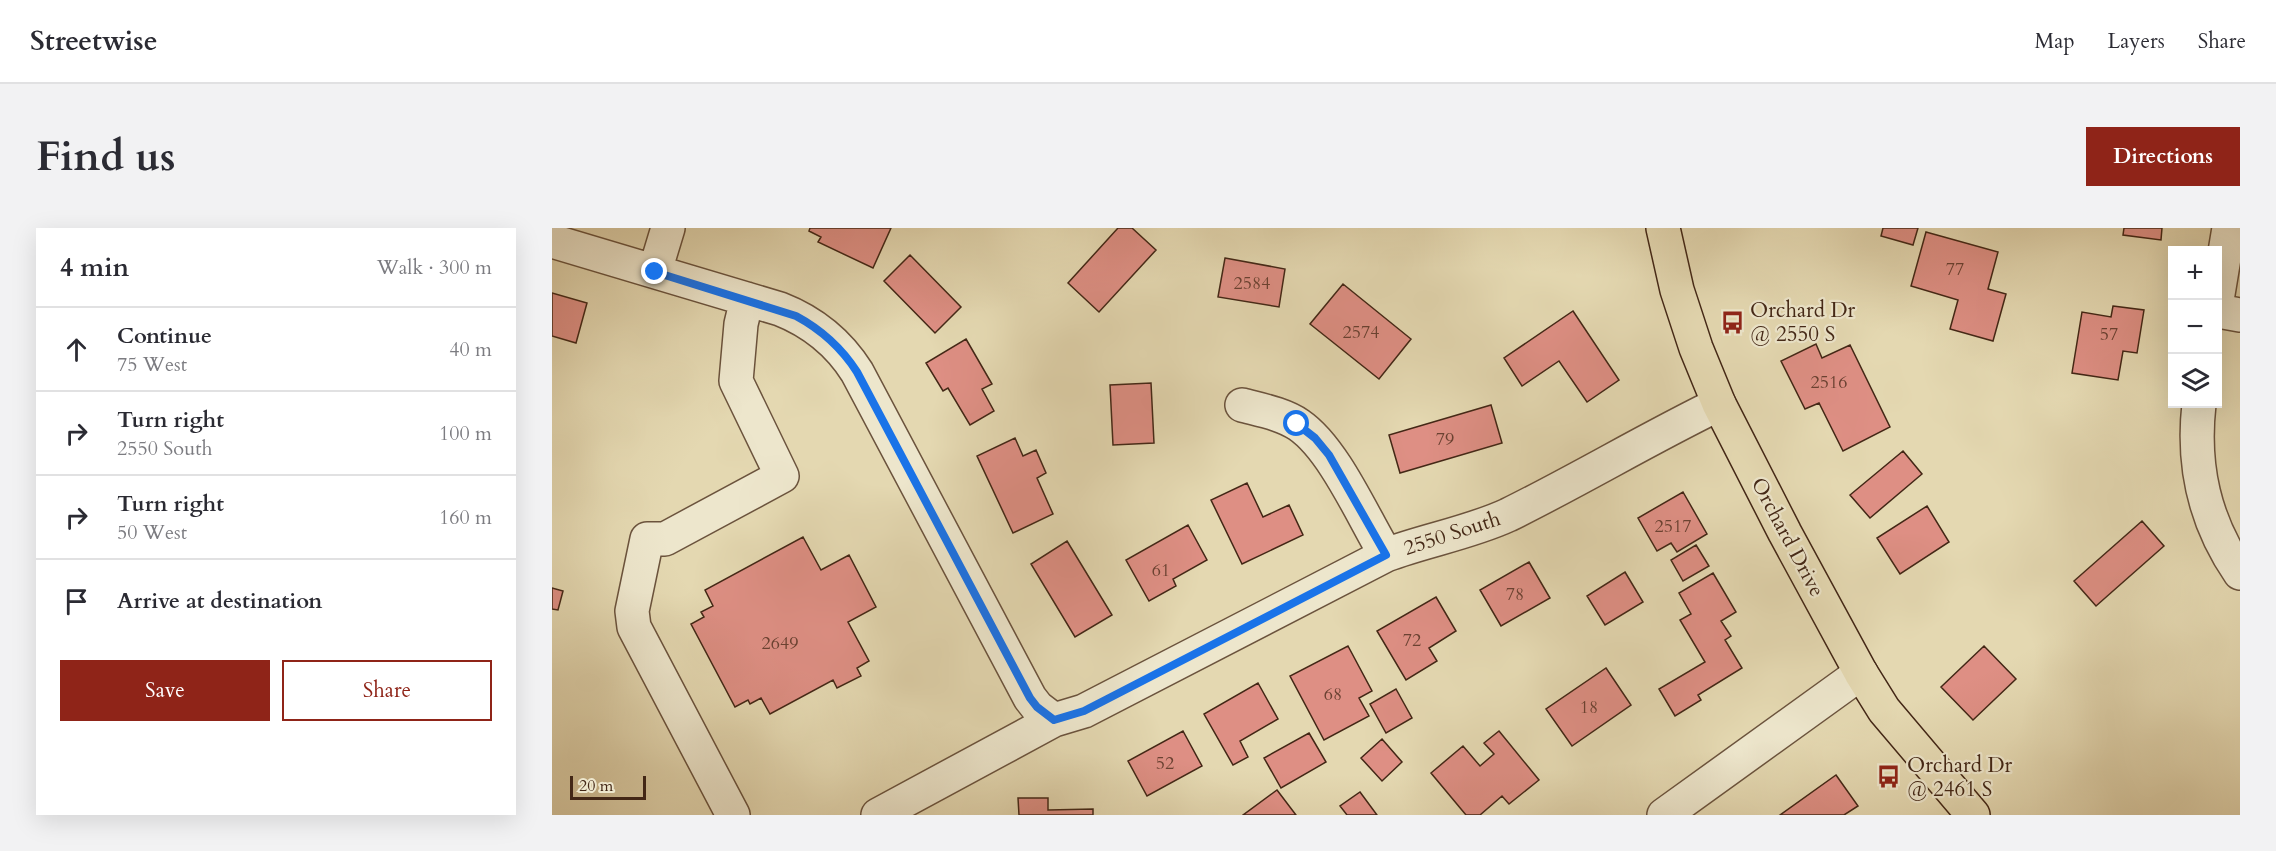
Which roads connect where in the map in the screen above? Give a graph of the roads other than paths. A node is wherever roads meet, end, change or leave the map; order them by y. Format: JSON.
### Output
{"nodes":[{"id":1,"x":668,"y":228,"type":"edge"},
{"id":2,"x":1663,"y":228,"type":"edge"},
{"id":3,"x":2229,"y":228,"type":"edge"},
{"id":4,"x":552,"y":241,"type":"edge"},
{"id":5,"x":2222,"y":266,"type":"edge"},
{"id":6,"x":655,"y":272,"type":"junction"},
{"id":7,"x":747,"y":299,"type":"junction"},
{"id":8,"x":2222,"y":313,"type":"edge"},
{"id":9,"x":2240,"y":315,"type":"edge"},
{"id":10,"x":1719,"y":404,"type":"junction"},
{"id":11,"x":1242,"y":405,"type":"dead end"},
{"id":12,"x":2199,"y":408,"type":"edge"},
{"id":13,"x":1386,"y":555,"type":"junction"},
{"id":14,"x":2240,"y":573,"type":"edge"},
{"id":15,"x":1861,"y":674,"type":"junction"},
{"id":16,"x":1054,"y":720,"type":"junction"},
{"id":17,"x":733,"y":815,"type":"edge"},
{"id":18,"x":878,"y":815,"type":"edge"},
{"id":19,"x":1664,"y":815,"type":"edge"},
{"id":20,"x":1973,"y":815,"type":"edge"}],
"edges":[{"from":1,"to":6,"type":"street"},
{"from":2,"to":10,"type":"main road","name":"Orchard Drive"},
{"from":3,"to":5,"type":"street"},
{"from":4,"to":6,"type":"street"},
{"from":6,"to":7,"type":"street"},
{"from":7,"to":16,"type":"street"},
{"from":7,"to":17,"type":"street"},
{"from":8,"to":9,"type":"street"},
{"from":10,"to":13,"type":"street","name":"2550 South"},
{"from":10,"to":15,"type":"main road","name":"Orchard Drive"},
{"from":11,"to":13,"type":"street"},
{"from":12,"to":14,"type":"street"},
{"from":13,"to":16,"type":"street","name":"2550 South"},
{"from":15,"to":19,"type":"street"},
{"from":15,"to":20,"type":"main road","name":"Orchard Drive"},
{"from":16,"to":18,"type":"street","name":"2550 South"}]}
